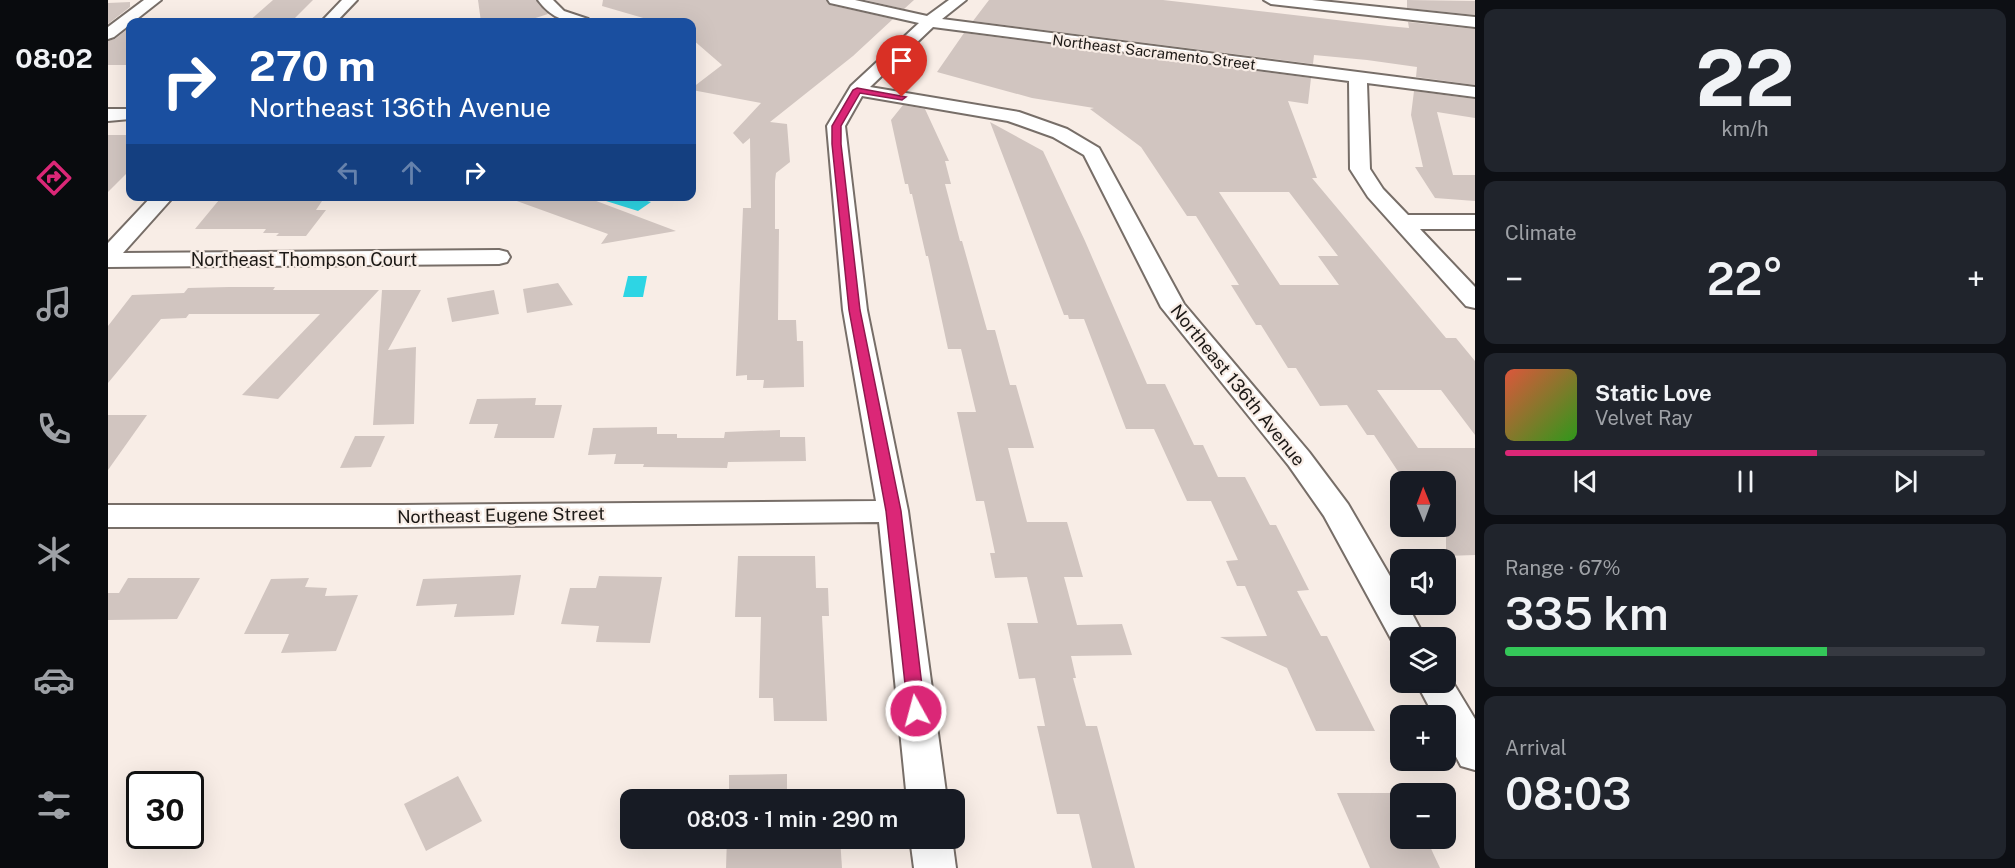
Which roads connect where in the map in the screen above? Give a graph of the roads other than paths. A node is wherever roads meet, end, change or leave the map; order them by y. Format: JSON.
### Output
{"nodes":[{"id":1,"x":154,"y":0,"type":"edge"},
{"id":2,"x":350,"y":0,"type":"edge"},
{"id":3,"x":545,"y":0,"type":"edge"},
{"id":4,"x":835,"y":0,"type":"edge"},
{"id":5,"x":959,"y":0,"type":"edge"},
{"id":6,"x":1271,"y":0,"type":"edge"},
{"id":7,"x":1363,"y":5,"type":"edge"},
{"id":8,"x":130,"y":18,"type":"edge"},
{"id":9,"x":332,"y":18,"type":"edge"},
{"id":10,"x":571,"y":18,"type":"edge"},
{"id":11,"x":126,"y":21,"type":"edge"},
{"id":12,"x":929,"y":22,"type":"junction"},
{"id":13,"x":1475,"y":22,"type":"edge"},
{"id":14,"x":108,"y":34,"type":"edge"},
{"id":15,"x":1358,"y":77,"type":"junction"},
{"id":16,"x":857,"y":90,"type":"junction"},
{"id":17,"x":1475,"y":92,"type":"edge"},
{"id":18,"x":108,"y":114,"type":"edge"},
{"id":19,"x":126,"y":114,"type":"edge"},
{"id":20,"x":159,"y":201,"type":"edge"},
{"id":21,"x":1402,"y":222,"type":"junction"},
{"id":22,"x":1475,"y":222,"type":"edge"},
{"id":23,"x":499,"y":257,"type":"dead end"},
{"id":24,"x":108,"y":258,"type":"edge"},
{"id":25,"x":1475,"y":301,"type":"edge"},
{"id":26,"x":893,"y":511,"type":"junction"},
{"id":27,"x":108,"y":516,"type":"edge"},
{"id":28,"x":1402,"y":627,"type":"edge"},
{"id":29,"x":1440,"y":693,"type":"edge"},
{"id":30,"x":1475,"y":754,"type":"edge"},
{"id":31,"x":926,"y":789,"type":"edge"},
{"id":32,"x":932,"y":849,"type":"edge"},
{"id":33,"x":935,"y":868,"type":"edge"}],
"edges":[{"from":1,"to":8,"type":"street"},
{"from":2,"to":9,"type":"street"},
{"from":3,"to":10,"type":"street"},
{"from":4,"to":12,"type":"street","name":"Northeast Sacramento Street"},
{"from":5,"to":12,"type":"street"},
{"from":6,"to":7,"type":"street"},
{"from":7,"to":13,"type":"street"},
{"from":11,"to":14,"type":"street"},
{"from":12,"to":15,"type":"street","name":"Northeast Sacramento Street"},
{"from":12,"to":16,"type":"street"},
{"from":15,"to":17,"type":"street","name":"Northeast Sacramento Street"},
{"from":15,"to":21,"type":"street"},
{"from":16,"to":26,"type":"street"},
{"from":16,"to":28,"type":"street","name":"Northeast 136th Avenue"},
{"from":18,"to":19,"type":"street"},
{"from":20,"to":24,"type":"street"},
{"from":21,"to":22,"type":"street"},
{"from":21,"to":25,"type":"street"},
{"from":23,"to":24,"type":"street","name":"Northeast Thompson Court"},
{"from":26,"to":27,"type":"street","name":"Northeast Eugene Street"},
{"from":26,"to":31,"type":"street"},
{"from":29,"to":30,"type":"street"},
{"from":32,"to":33,"type":"street"}]}
